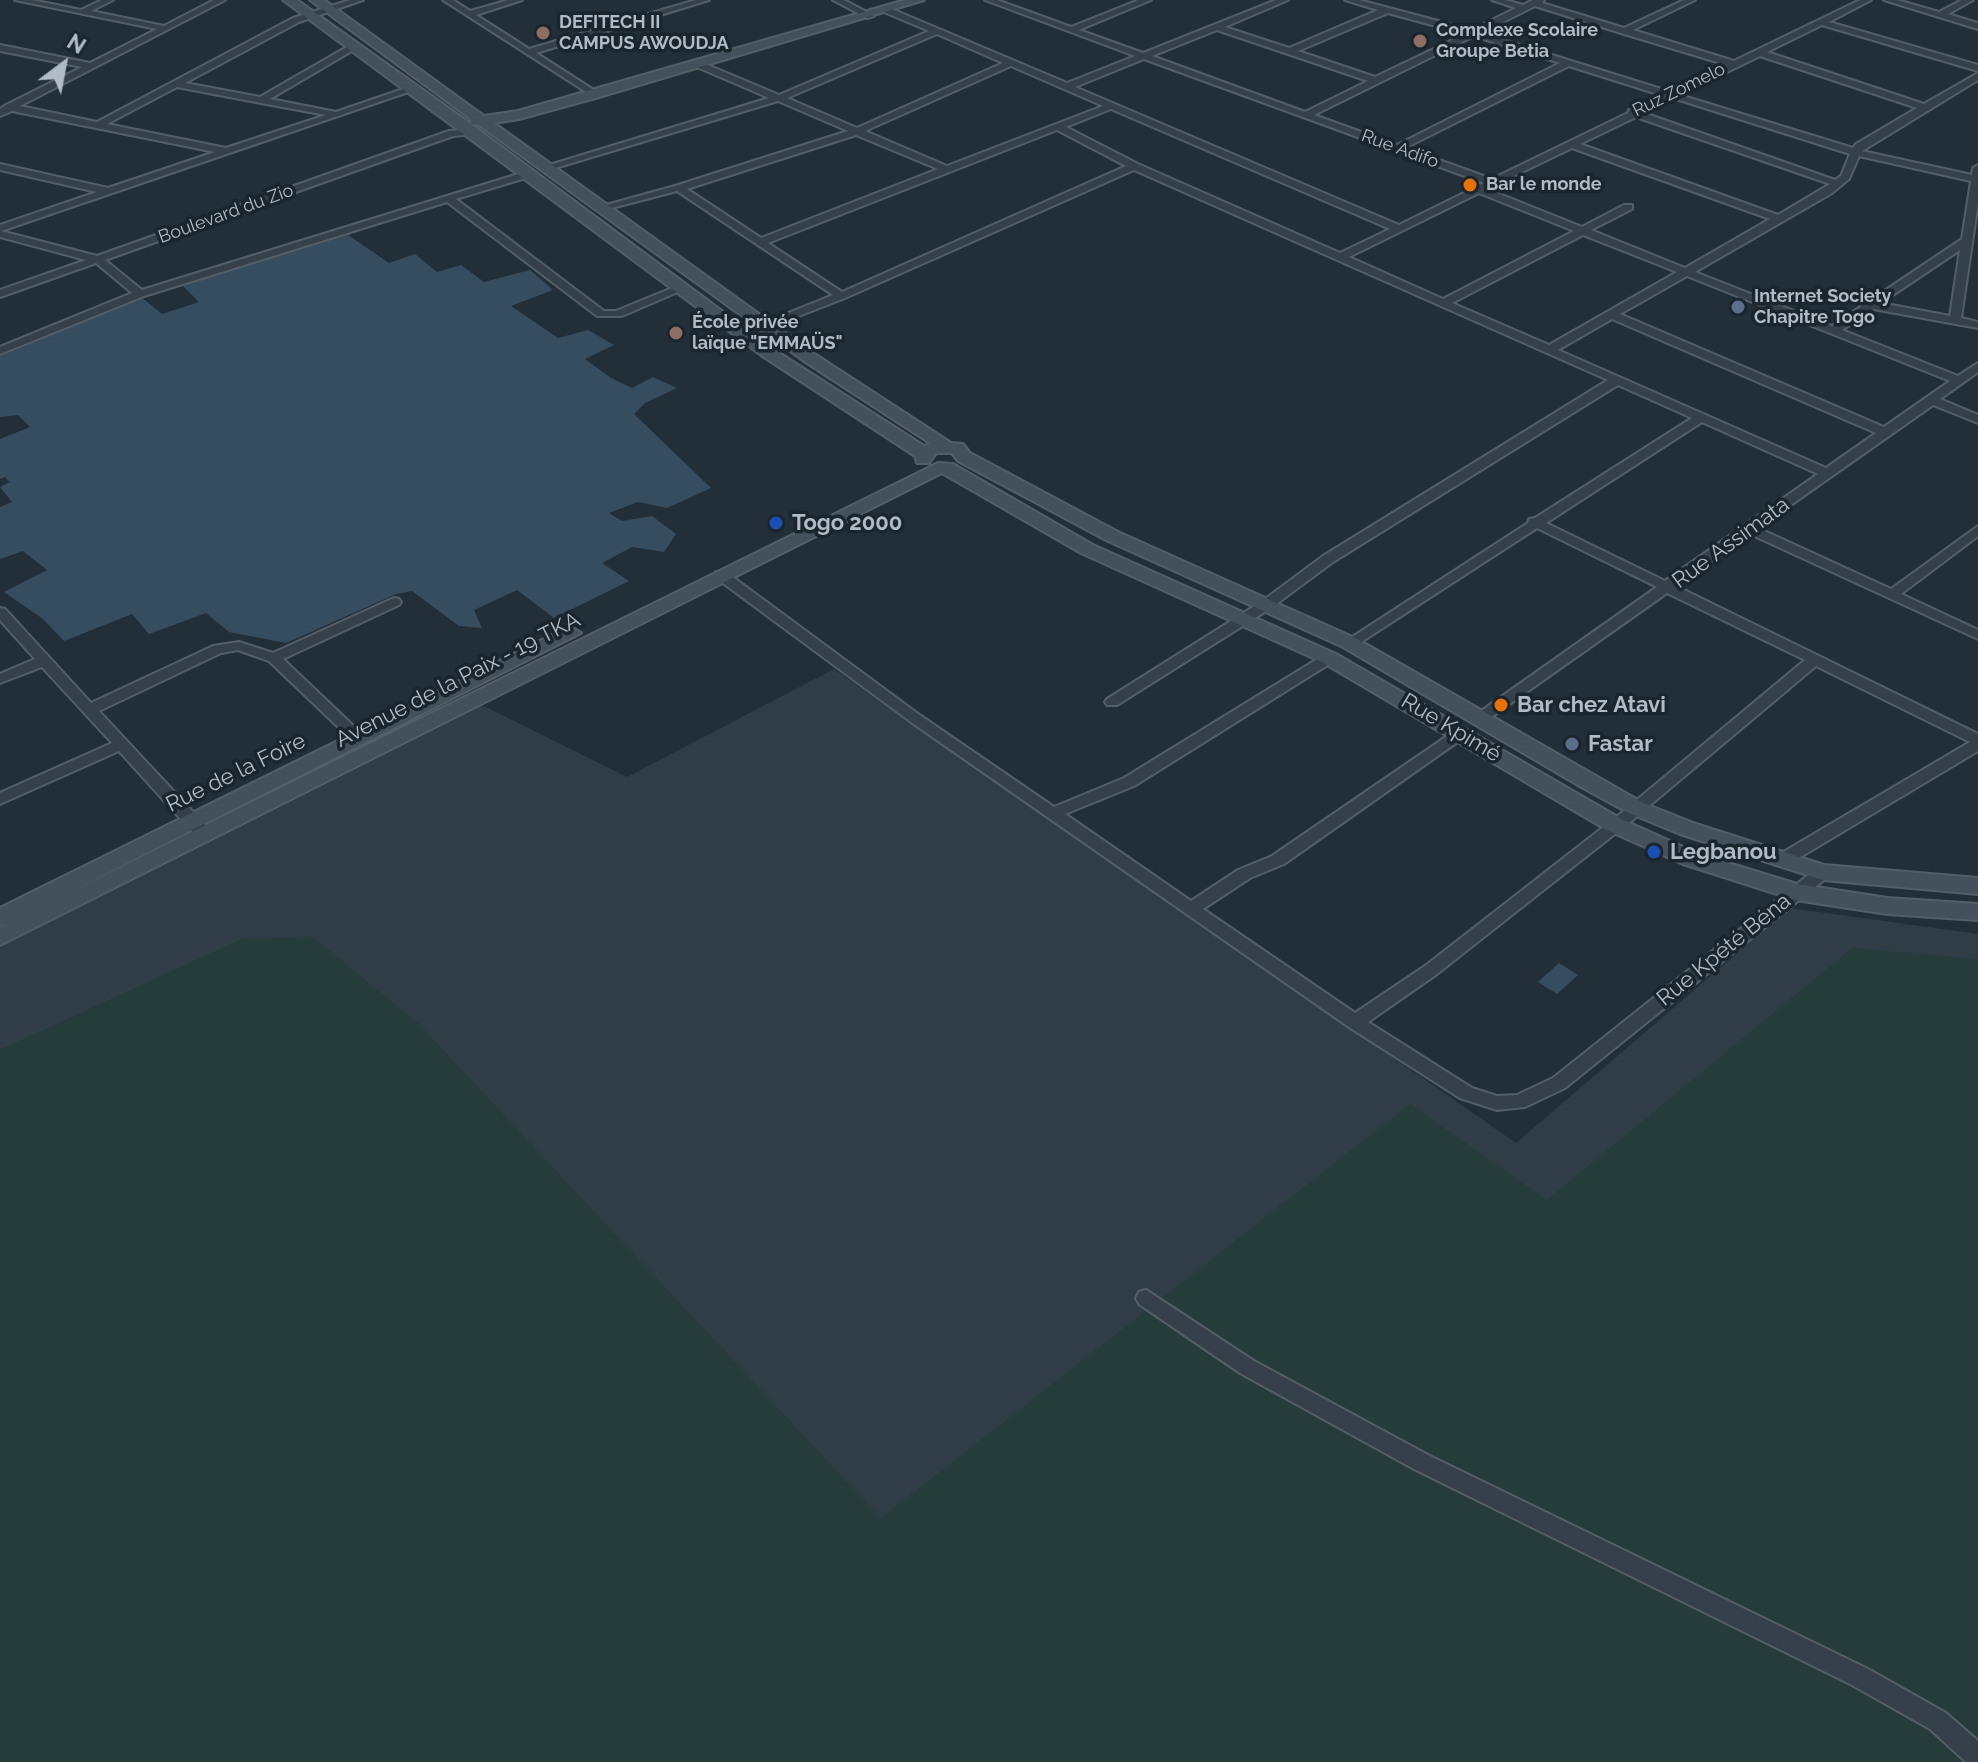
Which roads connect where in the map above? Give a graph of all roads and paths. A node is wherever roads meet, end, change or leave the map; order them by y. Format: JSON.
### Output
{"nodes":[{"id":1,"x":19,"y":0,"type":"edge"},
{"id":2,"x":109,"y":0,"type":"edge"},
{"id":3,"x":221,"y":0,"type":"edge"},
{"id":4,"x":289,"y":0,"type":"edge"},
{"id":5,"x":316,"y":0,"type":"edge"},
{"id":6,"x":359,"y":0,"type":"edge"},
{"id":7,"x":447,"y":0,"type":"edge"},
{"id":8,"x":518,"y":0,"type":"edge"},
{"id":9,"x":705,"y":0,"type":"edge"},
{"id":10,"x":837,"y":0,"type":"edge"},
{"id":11,"x":918,"y":0,"type":"edge"},
{"id":12,"x":989,"y":0,"type":"edge"},
{"id":13,"x":1014,"y":0,"type":"edge"},
{"id":14,"x":1147,"y":0,"type":"edge"},
{"id":15,"x":1284,"y":0,"type":"edge"},
{"id":16,"x":1349,"y":0,"type":"edge"},
{"id":17,"x":1496,"y":0,"type":"edge"},
{"id":18,"x":1691,"y":0,"type":"edge"},
{"id":19,"x":1867,"y":0,"type":"edge"},
{"id":20,"x":1888,"y":0,"type":"edge"},
{"id":21,"x":1969,"y":0,"type":"edge"},
{"id":22,"x":1537,"y":1,"type":"edge"},
{"id":23,"x":1001,"y":5,"type":"junction"},
{"id":24,"x":1524,"y":8,"type":"junction"},
{"id":25,"x":328,"y":9,"type":"junction"},
{"id":26,"x":887,"y":10,"type":"junction"},
{"id":27,"x":1387,"y":10,"type":"junction"},
{"id":28,"x":83,"y":12,"type":"junction"},
{"id":29,"x":469,"y":14,"type":"junction"},
{"id":30,"x":309,"y":15,"type":"junction"},
{"id":31,"x":1940,"y":15,"type":"junction"},
{"id":32,"x":870,"y":16,"type":"junction"},
{"id":33,"x":1821,"y":22,"type":"junction"},
{"id":34,"x":1978,"y":26,"type":"edge"},
{"id":35,"x":1218,"y":27,"type":"junction"},
{"id":36,"x":163,"y":28,"type":"junction"},
{"id":37,"x":1070,"y":30,"type":"junction"},
{"id":38,"x":1624,"y":31,"type":"junction"},
{"id":39,"x":935,"y":32,"type":"junction"},
{"id":40,"x":1473,"y":33,"type":"junction"},
{"id":41,"x":352,"y":47,"type":"junction"},
{"id":42,"x":0,"y":48,"type":"edge"},
{"id":43,"x":1290,"y":51,"type":"junction"},
{"id":44,"x":528,"y":52,"type":"junction"},
{"id":45,"x":1758,"y":52,"type":"junction"},
{"id":46,"x":1143,"y":56,"type":"junction"},
{"id":47,"x":1569,"y":62,"type":"junction"},
{"id":48,"x":1011,"y":63,"type":"junction"},
{"id":49,"x":1733,"y":64,"type":"junction"},
{"id":50,"x":700,"y":65,"type":"junction"},
{"id":51,"x":89,"y":66,"type":"junction"},
{"id":52,"x":1978,"y":68,"type":"edge"},
{"id":53,"x":1978,"y":76,"type":"edge"},
{"id":54,"x":1377,"y":81,"type":"junction"},
{"id":55,"x":177,"y":84,"type":"junction"},
{"id":56,"x":1069,"y":86,"type":"junction"},
{"id":57,"x":412,"y":89,"type":"junction"},
{"id":58,"x":594,"y":94,"type":"junction"},
{"id":59,"x":1668,"y":95,"type":"junction"},
{"id":60,"x":782,"y":97,"type":"junction"},
{"id":61,"x":261,"y":100,"type":"junction"},
{"id":62,"x":1113,"y":105,"type":"junction"},
{"id":63,"x":6,"y":106,"type":"edge"},
{"id":64,"x":1925,"y":107,"type":"junction"},
{"id":65,"x":1632,"y":112,"type":"junction"},
{"id":66,"x":0,"y":113,"type":"edge"},
{"id":67,"x":335,"y":114,"type":"junction"},
{"id":68,"x":1306,"y":115,"type":"junction"},
{"id":69,"x":488,"y":123,"type":"junction"},
{"id":70,"x":98,"y":125,"type":"junction"},
{"id":71,"x":1059,"y":127,"type":"junction"},
{"id":72,"x":462,"y":130,"type":"junction"},
{"id":73,"x":858,"y":131,"type":"junction"},
{"id":74,"x":1570,"y":144,"type":"junction"},
{"id":75,"x":1398,"y":148,"type":"junction"},
{"id":76,"x":225,"y":151,"type":"junction"},
{"id":77,"x":1854,"y":152,"type":"junction"},
{"id":78,"x":1134,"y":166,"type":"junction"},
{"id":79,"x":0,"y":167,"type":"edge"},
{"id":80,"x":548,"y":167,"type":"junction"},
{"id":81,"x":946,"y":169,"type":"junction"},
{"id":82,"x":528,"y":174,"type":"junction"},
{"id":83,"x":1977,"y":175,"type":"edge"},
{"id":84,"x":1492,"y":183,"type":"junction"},
{"id":85,"x":1838,"y":184,"type":"junction"},
{"id":86,"x":679,"y":188,"type":"junction"},
{"id":87,"x":1480,"y":190,"type":"junction"},
{"id":88,"x":110,"y":191,"type":"junction"},
{"id":89,"x":448,"y":198,"type":"junction"},
{"id":90,"x":604,"y":207,"type":"junction"},
{"id":91,"x":1628,"y":207,"type":"dead end"},
{"id":92,"x":1779,"y":219,"type":"junction"},
{"id":93,"x":0,"y":228,"type":"edge"},
{"id":94,"x":1400,"y":229,"type":"junction"},
{"id":95,"x":1584,"y":230,"type":"junction"},
{"id":96,"x":0,"y":234,"type":"edge"},
{"id":97,"x":1968,"y":240,"type":"junction"},
{"id":98,"x":760,"y":242,"type":"junction"},
{"id":99,"x":1341,"y":257,"type":"junction"},
{"id":100,"x":97,"y":259,"type":"junction"},
{"id":101,"x":1688,"y":271,"type":"junction"},
{"id":102,"x":681,"y":288,"type":"junction"},
{"id":103,"x":0,"y":294,"type":"edge"},
{"id":104,"x":140,"y":294,"type":"junction"},
{"id":105,"x":841,"y":296,"type":"junction"},
{"id":106,"x":1444,"y":303,"type":"junction"},
{"id":107,"x":1872,"y":305,"type":"junction"},
{"id":108,"x":1613,"y":315,"type":"junction"},
{"id":109,"x":1955,"y":320,"type":"junction"},
{"id":110,"x":1978,"y":325,"type":"edge"},
{"id":111,"x":769,"y":326,"type":"junction"},
{"id":112,"x":1834,"y":330,"type":"junction"},
{"id":113,"x":745,"y":334,"type":"junction"},
{"id":114,"x":1549,"y":350,"type":"junction"},
{"id":115,"x":0,"y":351,"type":"edge"},
{"id":116,"x":1978,"y":367,"type":"edge"},
{"id":117,"x":1617,"y":380,"type":"junction"},
{"id":118,"x":1960,"y":381,"type":"junction"},
{"id":119,"x":1932,"y":400,"type":"junction"},
{"id":120,"x":1701,"y":417,"type":"junction"},
{"id":121,"x":1978,"y":419,"type":"edge"},
{"id":122,"x":1887,"y":433,"type":"junction"},
{"id":123,"x":939,"y":461,"type":"junction"},
{"id":124,"x":1829,"y":474,"type":"junction"},
{"id":125,"x":1534,"y":522,"type":"junction"},
{"id":126,"x":1750,"y":529,"type":"junction"},
{"id":127,"x":1978,"y":530,"type":"edge"},
{"id":128,"x":721,"y":575,"type":"junction"},
{"id":129,"x":1668,"y":588,"type":"junction"},
{"id":130,"x":1893,"y":594,"type":"junction"},
{"id":131,"x":394,"y":602,"type":"dead end"},
{"id":132,"x":1266,"y":605,"type":"junction"},
{"id":133,"x":0,"y":612,"type":"edge"},
{"id":134,"x":1246,"y":618,"type":"junction"},
{"id":135,"x":1978,"y":635,"type":"edge"},
{"id":136,"x":1350,"y":643,"type":"junction"},
{"id":137,"x":274,"y":658,"type":"junction"},
{"id":138,"x":1329,"y":658,"type":"junction"},
{"id":139,"x":1814,"y":660,"type":"junction"},
{"id":140,"x":43,"y":661,"type":"junction"},
{"id":141,"x":0,"y":679,"type":"edge"},
{"id":142,"x":1112,"y":702,"type":"dead end"},
{"id":143,"x":88,"y":710,"type":"junction"},
{"id":144,"x":1482,"y":717,"type":"junction"},
{"id":145,"x":1461,"y":733,"type":"junction"},
{"id":146,"x":359,"y":739,"type":"junction"},
{"id":147,"x":1978,"y":742,"type":"edge"},
{"id":148,"x":121,"y":744,"type":"junction"},
{"id":149,"x":0,"y":799,"type":"edge"},
{"id":150,"x":1636,"y":808,"type":"junction"},
{"id":151,"x":1053,"y":813,"type":"junction"},
{"id":152,"x":1615,"y":825,"type":"junction"},
{"id":153,"x":198,"y":828,"type":"junction"},
{"id":154,"x":1781,"y":861,"type":"junction"},
{"id":155,"x":1823,"y":872,"type":"junction"},
{"id":156,"x":1977,"y":886,"type":"edge"},
{"id":157,"x":1796,"y":892,"type":"junction"},
{"id":158,"x":1191,"y":909,"type":"junction"},
{"id":159,"x":1978,"y":912,"type":"edge"},
{"id":160,"x":0,"y":918,"type":"edge"},
{"id":161,"x":0,"y":937,"type":"edge"},
{"id":162,"x":1355,"y":1022,"type":"junction"},
{"id":163,"x":1146,"y":1298,"type":"dead end"},
{"id":164,"x":1978,"y":1757,"type":"edge"}],
"edges":[{"from":1,"to":28,"type":"street"},
{"from":2,"to":28,"type":"street"},
{"from":3,"to":36,"type":"street"},
{"from":4,"to":30,"type":"main road"},
{"from":5,"to":25,"type":"main road"},
{"from":6,"to":25,"type":"street"},
{"from":7,"to":29,"type":"street"},
{"from":8,"to":29,"type":"street"},
{"from":9,"to":44,"type":"street"},
{"from":10,"to":32,"type":"street"},
{"from":11,"to":26,"type":"main road"},
{"from":12,"to":23,"type":"street","name":"Rue Adifo"},
{"from":13,"to":23,"type":"street"},
{"from":14,"to":37,"type":"street"},
{"from":15,"to":35,"type":"street"},
{"from":16,"to":27,"type":"street"},
{"from":17,"to":24,"type":"street"},
{"from":18,"to":38,"type":"street"},
{"from":19,"to":33,"type":"street","name":"Ruz Zomelo"},
{"from":20,"to":31,"type":"street"},
{"from":21,"to":31,"type":"street"},
{"from":22,"to":24,"type":"street"},
{"from":22,"to":38,"type":"street"},
{"from":23,"to":37,"type":"street","name":"Rue Adifo"},
{"from":24,"to":40,"type":"street"},
{"from":25,"to":30,"type":"street"},
{"from":25,"to":69,"type":"main road"},
{"from":26,"to":32,"type":"main road"},
{"from":26,"to":39,"type":"street"},
{"from":27,"to":40,"type":"street"},
{"from":27,"to":43,"type":"street"},
{"from":28,"to":36,"type":"street"},
{"from":29,"to":44,"type":"street"},
{"from":30,"to":41,"type":"main road"},
{"from":30,"to":55,"type":"street"},
{"from":31,"to":34,"type":"street"},
{"from":32,"to":50,"type":"main road"},
{"from":33,"to":45,"type":"street","name":"Ruz Zomelo"},
{"from":33,"to":52,"type":"street"},
{"from":35,"to":43,"type":"street"},
{"from":35,"to":46,"type":"street"},
{"from":36,"to":51,"type":"street"},
{"from":37,"to":46,"type":"street","name":"Rue Adifo"},
{"from":38,"to":49,"type":"street"},
{"from":39,"to":48,"type":"street"},
{"from":39,"to":60,"type":"street"},
{"from":40,"to":47,"type":"street"},
{"from":40,"to":54,"type":"street"},
{"from":41,"to":57,"type":"main road"},
{"from":41,"to":61,"type":"street"},
{"from":42,"to":51,"type":"street"},
{"from":43,"to":54,"type":"street"},
{"from":44,"to":58,"type":"street"},
{"from":45,"to":49,"type":"street","name":"Ruz Zomelo"},
{"from":45,"to":64,"type":"street"},
{"from":46,"to":56,"type":"street"},
{"from":46,"to":68,"type":"street","name":"Rue Adifo"},
{"from":47,"to":59,"type":"street"},
{"from":47,"to":75,"type":"street"},
{"from":48,"to":56,"type":"street"},
{"from":48,"to":73,"type":"street"},
{"from":49,"to":59,"type":"street","name":"Ruz Zomelo"},
{"from":50,"to":58,"type":"main road"},
{"from":50,"to":60,"type":"street"},
{"from":51,"to":63,"type":"street"},
{"from":53,"to":64,"type":"street"},
{"from":54,"to":68,"type":"street"},
{"from":55,"to":61,"type":"street"},
{"from":55,"to":70,"type":"street"},
{"from":56,"to":62,"type":"street"},
{"from":57,"to":67,"type":"street"},
{"from":57,"to":72,"type":"main road"},
{"from":58,"to":69,"type":"main road"},
{"from":59,"to":65,"type":"street","name":"Ruz Zomelo"},
{"from":59,"to":77,"type":"street"},
{"from":60,"to":73,"type":"street"},
{"from":60,"to":80,"type":"street"},
{"from":61,"to":67,"type":"street"},
{"from":62,"to":71,"type":"street"},
{"from":62,"to":94,"type":"street"},
{"from":63,"to":66,"type":"street"},
{"from":63,"to":70,"type":"street"},
{"from":64,"to":77,"type":"street"},
{"from":65,"to":74,"type":"street","name":"Ruz Zomelo"},
{"from":65,"to":85,"type":"street"},
{"from":67,"to":76,"type":"street"},
{"from":68,"to":75,"type":"street","name":"Rue Adifo"},
{"from":69,"to":72,"type":"main road"},
{"from":69,"to":80,"type":"main road"},
{"from":70,"to":76,"type":"street"},
{"from":71,"to":78,"type":"street"},
{"from":71,"to":81,"type":"street"},
{"from":72,"to":82,"type":"main road"},
{"from":72,"to":100,"type":"street","name":"Boulevard du Zio"},
{"from":73,"to":81,"type":"street"},
{"from":73,"to":86,"type":"street"},
{"from":74,"to":84,"type":"street","name":"Ruz Zomelo"},
{"from":74,"to":92,"type":"street"},
{"from":75,"to":84,"type":"street","name":"Rue Adifo"},
{"from":76,"to":88,"type":"street"},
{"from":77,"to":83,"type":"street"},
{"from":77,"to":85,"type":"street"},
{"from":78,"to":99,"type":"street"},
{"from":78,"to":105,"type":"street"},
{"from":79,"to":88,"type":"street"},
{"from":80,"to":90,"type":"main road"},
{"from":81,"to":98,"type":"street"},
{"from":82,"to":89,"type":"street"},
{"from":82,"to":102,"type":"main road"},
{"from":83,"to":97,"type":"street"},
{"from":84,"to":87,"type":"street"},
{"from":85,"to":92,"type":"street"},
{"from":86,"to":90,"type":"street"},
{"from":86,"to":98,"type":"street"},
{"from":87,"to":94,"type":"street"},
{"from":87,"to":95,"type":"street"},
{"from":88,"to":93,"type":"street"},
{"from":89,"to":102,"type":"street"},
{"from":89,"to":104,"type":"street"},
{"from":90,"to":111,"type":"main road"},
{"from":91,"to":95,"type":"street"},
{"from":92,"to":101,"type":"street"},
{"from":94,"to":99,"type":"street"},
{"from":95,"to":101,"type":"street"},
{"from":95,"to":106,"type":"street"},
{"from":96,"to":100,"type":"street"},
{"from":97,"to":107,"type":"street"},
{"from":97,"to":109,"type":"street"},
{"from":98,"to":105,"type":"street"},
{"from":99,"to":106,"type":"street"},
{"from":100,"to":103,"type":"street","name":"Boulevard du Zio"},
{"from":100,"to":104,"type":"street"},
{"from":101,"to":108,"type":"street"},
{"from":101,"to":112,"type":"street"},
{"from":102,"to":113,"type":"main road"},
{"from":104,"to":115,"type":"street"},
{"from":105,"to":111,"type":"street"},
{"from":106,"to":114,"type":"street"},
{"from":107,"to":109,"type":"street"},
{"from":107,"to":112,"type":"street"},
{"from":108,"to":114,"type":"street"},
{"from":108,"to":122,"type":"street"},
{"from":109,"to":110,"type":"street"},
{"from":111,"to":113,"type":"street"},
{"from":111,"to":123,"type":"main road"},
{"from":112,"to":118,"type":"street"},
{"from":113,"to":123,"type":"main road"},
{"from":114,"to":117,"type":"street"},
{"from":116,"to":118,"type":"street","name":"Rue Assimata"},
{"from":117,"to":120,"type":"street"},
{"from":117,"to":132,"type":"street"},
{"from":118,"to":119,"type":"street","name":"Rue Assimata"},
{"from":119,"to":121,"type":"street"},
{"from":119,"to":122,"type":"street","name":"Rue Assimata"},
{"from":120,"to":124,"type":"street"},
{"from":120,"to":125,"type":"street"},
{"from":122,"to":124,"type":"street","name":"Rue Assimata"},
{"from":123,"to":128,"type":"main road","name":"Avenue de la Paix - 19 TKA"},
{"from":123,"to":132,"type":"main road"},
{"from":123,"to":134,"type":"main road","name":"Rue Kpimé"},
{"from":123,"to":146,"type":"main road","name":"Rue de la Foire"},
{"from":124,"to":126,"type":"street","name":"Rue Assimata"},
{"from":125,"to":129,"type":"street"},
{"from":125,"to":136,"type":"street"},
{"from":126,"to":129,"type":"street","name":"Rue Assimata"},
{"from":126,"to":130,"type":"street"},
{"from":127,"to":130,"type":"street"},
{"from":128,"to":151,"type":"street"},
{"from":128,"to":153,"type":"main road","name":"Avenue de la Paix - 19 TKA"},
{"from":129,"to":139,"type":"street"},
{"from":129,"to":144,"type":"street","name":"Rue Assimata"},
{"from":130,"to":135,"type":"street"},
{"from":131,"to":137,"type":"street"},
{"from":132,"to":134,"type":"street"},
{"from":132,"to":136,"type":"main road"},
{"from":133,"to":140,"type":"street"},
{"from":134,"to":138,"type":"main road","name":"Rue Kpimé"},
{"from":134,"to":142,"type":"street"},
{"from":136,"to":144,"type":"main road"},
{"from":137,"to":143,"type":"street"},
{"from":137,"to":146,"type":"street"},
{"from":138,"to":145,"type":"main road","name":"Rue Kpimé"},
{"from":138,"to":151,"type":"street"},
{"from":139,"to":147,"type":"street"},
{"from":139,"to":150,"type":"street"},
{"from":140,"to":141,"type":"street"},
{"from":140,"to":143,"type":"street"},
{"from":143,"to":148,"type":"street"},
{"from":144,"to":150,"type":"main road"},
{"from":145,"to":152,"type":"main road","name":"Rue Kpimé"},
{"from":145,"to":158,"type":"street"},
{"from":146,"to":153,"type":"main road","name":"Rue de la Foire"},
{"from":147,"to":154,"type":"street"},
{"from":148,"to":149,"type":"street"},
{"from":148,"to":153,"type":"street"},
{"from":150,"to":152,"type":"street"},
{"from":150,"to":154,"type":"main road"},
{"from":151,"to":158,"type":"street"},
{"from":152,"to":157,"type":"main road","name":"Rue Kpimé"},
{"from":152,"to":162,"type":"street"},
{"from":153,"to":160,"type":"main road","name":"Rue de la Foire"},
{"from":153,"to":161,"type":"main road","name":"Avenue de la Paix - 19 TKA"},
{"from":154,"to":155,"type":"main road"},
{"from":155,"to":156,"type":"main road"},
{"from":155,"to":157,"type":"street","name":"Rue Kpété Béna"},
{"from":157,"to":159,"type":"main road","name":"Rue Kpimé"},
{"from":157,"to":162,"type":"street","name":"Rue Kpété Béna"},
{"from":158,"to":162,"type":"street"},
{"from":163,"to":164,"type":"street"}]}
